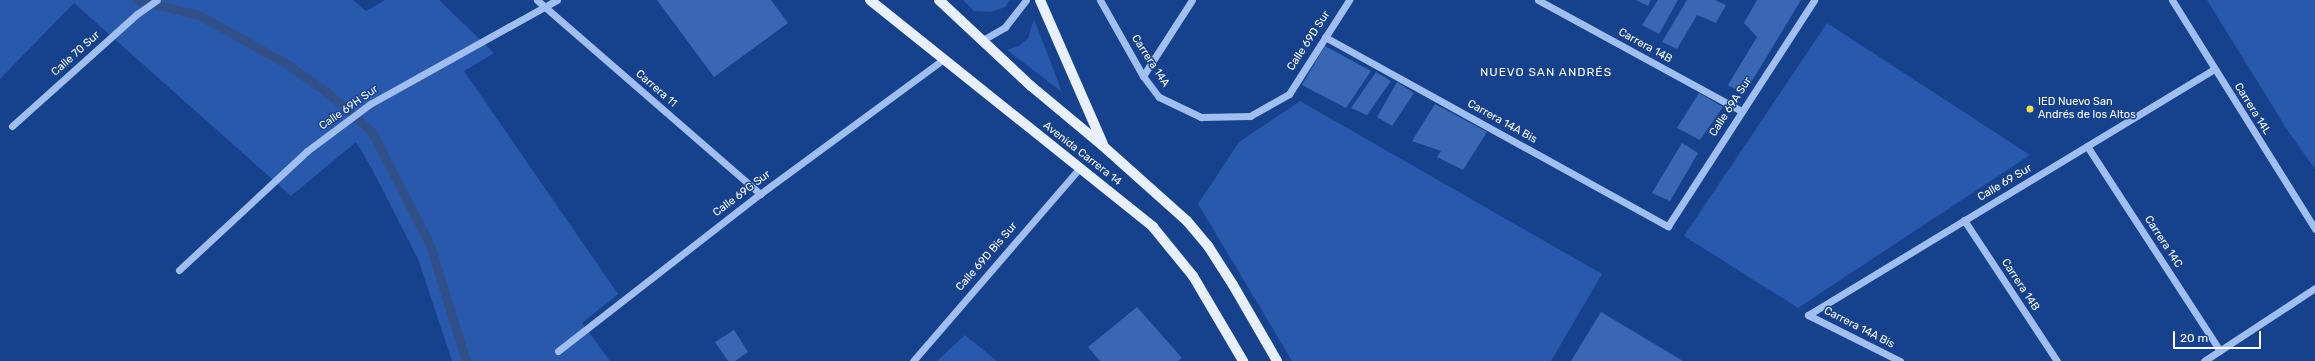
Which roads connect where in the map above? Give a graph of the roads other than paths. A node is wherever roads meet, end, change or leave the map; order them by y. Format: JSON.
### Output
{"nodes":[{"id":1,"x":157,"y":0,"type":"edge"},
{"id":2,"x":537,"y":0,"type":"edge"},
{"id":3,"x":557,"y":0,"type":"edge"},
{"id":4,"x":870,"y":0,"type":"edge"},
{"id":5,"x":939,"y":0,"type":"edge"},
{"id":6,"x":1026,"y":0,"type":"edge"},
{"id":7,"x":1040,"y":0,"type":"edge"},
{"id":8,"x":1100,"y":0,"type":"edge"},
{"id":9,"x":1192,"y":0,"type":"edge"},
{"id":10,"x":1349,"y":0,"type":"edge"},
{"id":11,"x":1538,"y":0,"type":"edge"},
{"id":12,"x":1813,"y":0,"type":"edge"},
{"id":13,"x":2172,"y":0,"type":"edge"},
{"id":14,"x":545,"y":7,"type":"junction"},
{"id":15,"x":1325,"y":37,"type":"junction"},
{"id":16,"x":981,"y":41,"type":"junction"},
{"id":17,"x":944,"y":59,"type":"junction"},
{"id":18,"x":2214,"y":69,"type":"junction"},
{"id":19,"x":1143,"y":76,"type":"junction"},
{"id":20,"x":1289,"y":94,"type":"joint"},
{"id":21,"x":1742,"y":111,"type":"junction"},
{"id":22,"x":12,"y":126,"type":"dead end"},
{"id":23,"x":1103,"y":146,"type":"junction"},
{"id":24,"x":2087,"y":146,"type":"junction"},
{"id":25,"x":1079,"y":169,"type":"junction"},
{"id":26,"x":760,"y":194,"type":"junction"},
{"id":27,"x":1964,"y":220,"type":"junction"},
{"id":28,"x":1668,"y":226,"type":"joint"},
{"id":29,"x":2315,"y":229,"type":"edge"},
{"id":30,"x":179,"y":270,"type":"dead end"},
{"id":31,"x":2315,"y":288,"type":"edge"},
{"id":32,"x":1808,"y":315,"type":"joint"},
{"id":33,"x":558,"y":351,"type":"dead end"},
{"id":34,"x":2220,"y":351,"type":"junction"},
{"id":35,"x":913,"y":361,"type":"edge"},
{"id":36,"x":1243,"y":361,"type":"edge"},
{"id":37,"x":1277,"y":361,"type":"edge"},
{"id":38,"x":1900,"y":361,"type":"edge"},
{"id":39,"x":2057,"y":361,"type":"edge"},
{"id":40,"x":2204,"y":361,"type":"edge"}],
"edges":[{"from":1,"to":22,"type":"street","name":"Calle 70 Sur"},
{"from":2,"to":14,"type":"street","name":"Carrera 11"},
{"from":3,"to":14,"type":"street","name":"Calle 69H Sur"},
{"from":4,"to":17,"type":"main road","name":"Avenida Carrera 14"},
{"from":5,"to":16,"type":"main road","name":"Avenida Carrera 14"},
{"from":6,"to":16,"type":"street"},
{"from":7,"to":23,"type":"main road"},
{"from":8,"to":19,"type":"street","name":"Carrera 14A"},
{"from":9,"to":19,"type":"street"},
{"from":10,"to":15,"type":"street","name":"Calle 69D Sur"},
{"from":11,"to":21,"type":"street","name":"Carrera 14B"},
{"from":12,"to":21,"type":"street","name":"Calle 69A Sur"},
{"from":13,"to":18,"type":"street","name":"Carrera 14L"},
{"from":14,"to":26,"type":"street","name":"Carrera 11"},
{"from":14,"to":30,"type":"street","name":"Calle 69H Sur"},
{"from":15,"to":20,"type":"street","name":"Calle 69D Sur"},
{"from":15,"to":28,"type":"street","name":"Carrera 14A Bis"},
{"from":16,"to":23,"type":"main road","name":"Avenida Carrera 14"},
{"from":17,"to":25,"type":"main road","name":"Avenida Carrera 14"},
{"from":17,"to":26,"type":"street","name":"Calle 69G Sur"},
{"from":18,"to":24,"type":"street","name":"Calle 69 Sur"},
{"from":18,"to":29,"type":"street","name":"Carrera 14L"},
{"from":19,"to":20,"type":"street","name":"Carrera 14A"},
{"from":21,"to":28,"type":"street","name":"Calle 69A Sur"},
{"from":23,"to":37,"type":"main road","name":"Avenida Carrera 14"},
{"from":24,"to":27,"type":"street","name":"Calle 69 Sur"},
{"from":24,"to":34,"type":"street","name":"Carrera 14C"},
{"from":25,"to":35,"type":"street","name":"Calle 69D Bis Sur"},
{"from":25,"to":36,"type":"main road","name":"Avenida Carrera 14"},
{"from":26,"to":33,"type":"street","name":"Calle 69G Sur"},
{"from":27,"to":32,"type":"street","name":"Calle 69 Sur"},
{"from":27,"to":39,"type":"street","name":"Carrera 14B"},
{"from":31,"to":34,"type":"street"},
{"from":32,"to":38,"type":"street","name":"Carrera 14A Bis"},
{"from":34,"to":40,"type":"street"}]}
